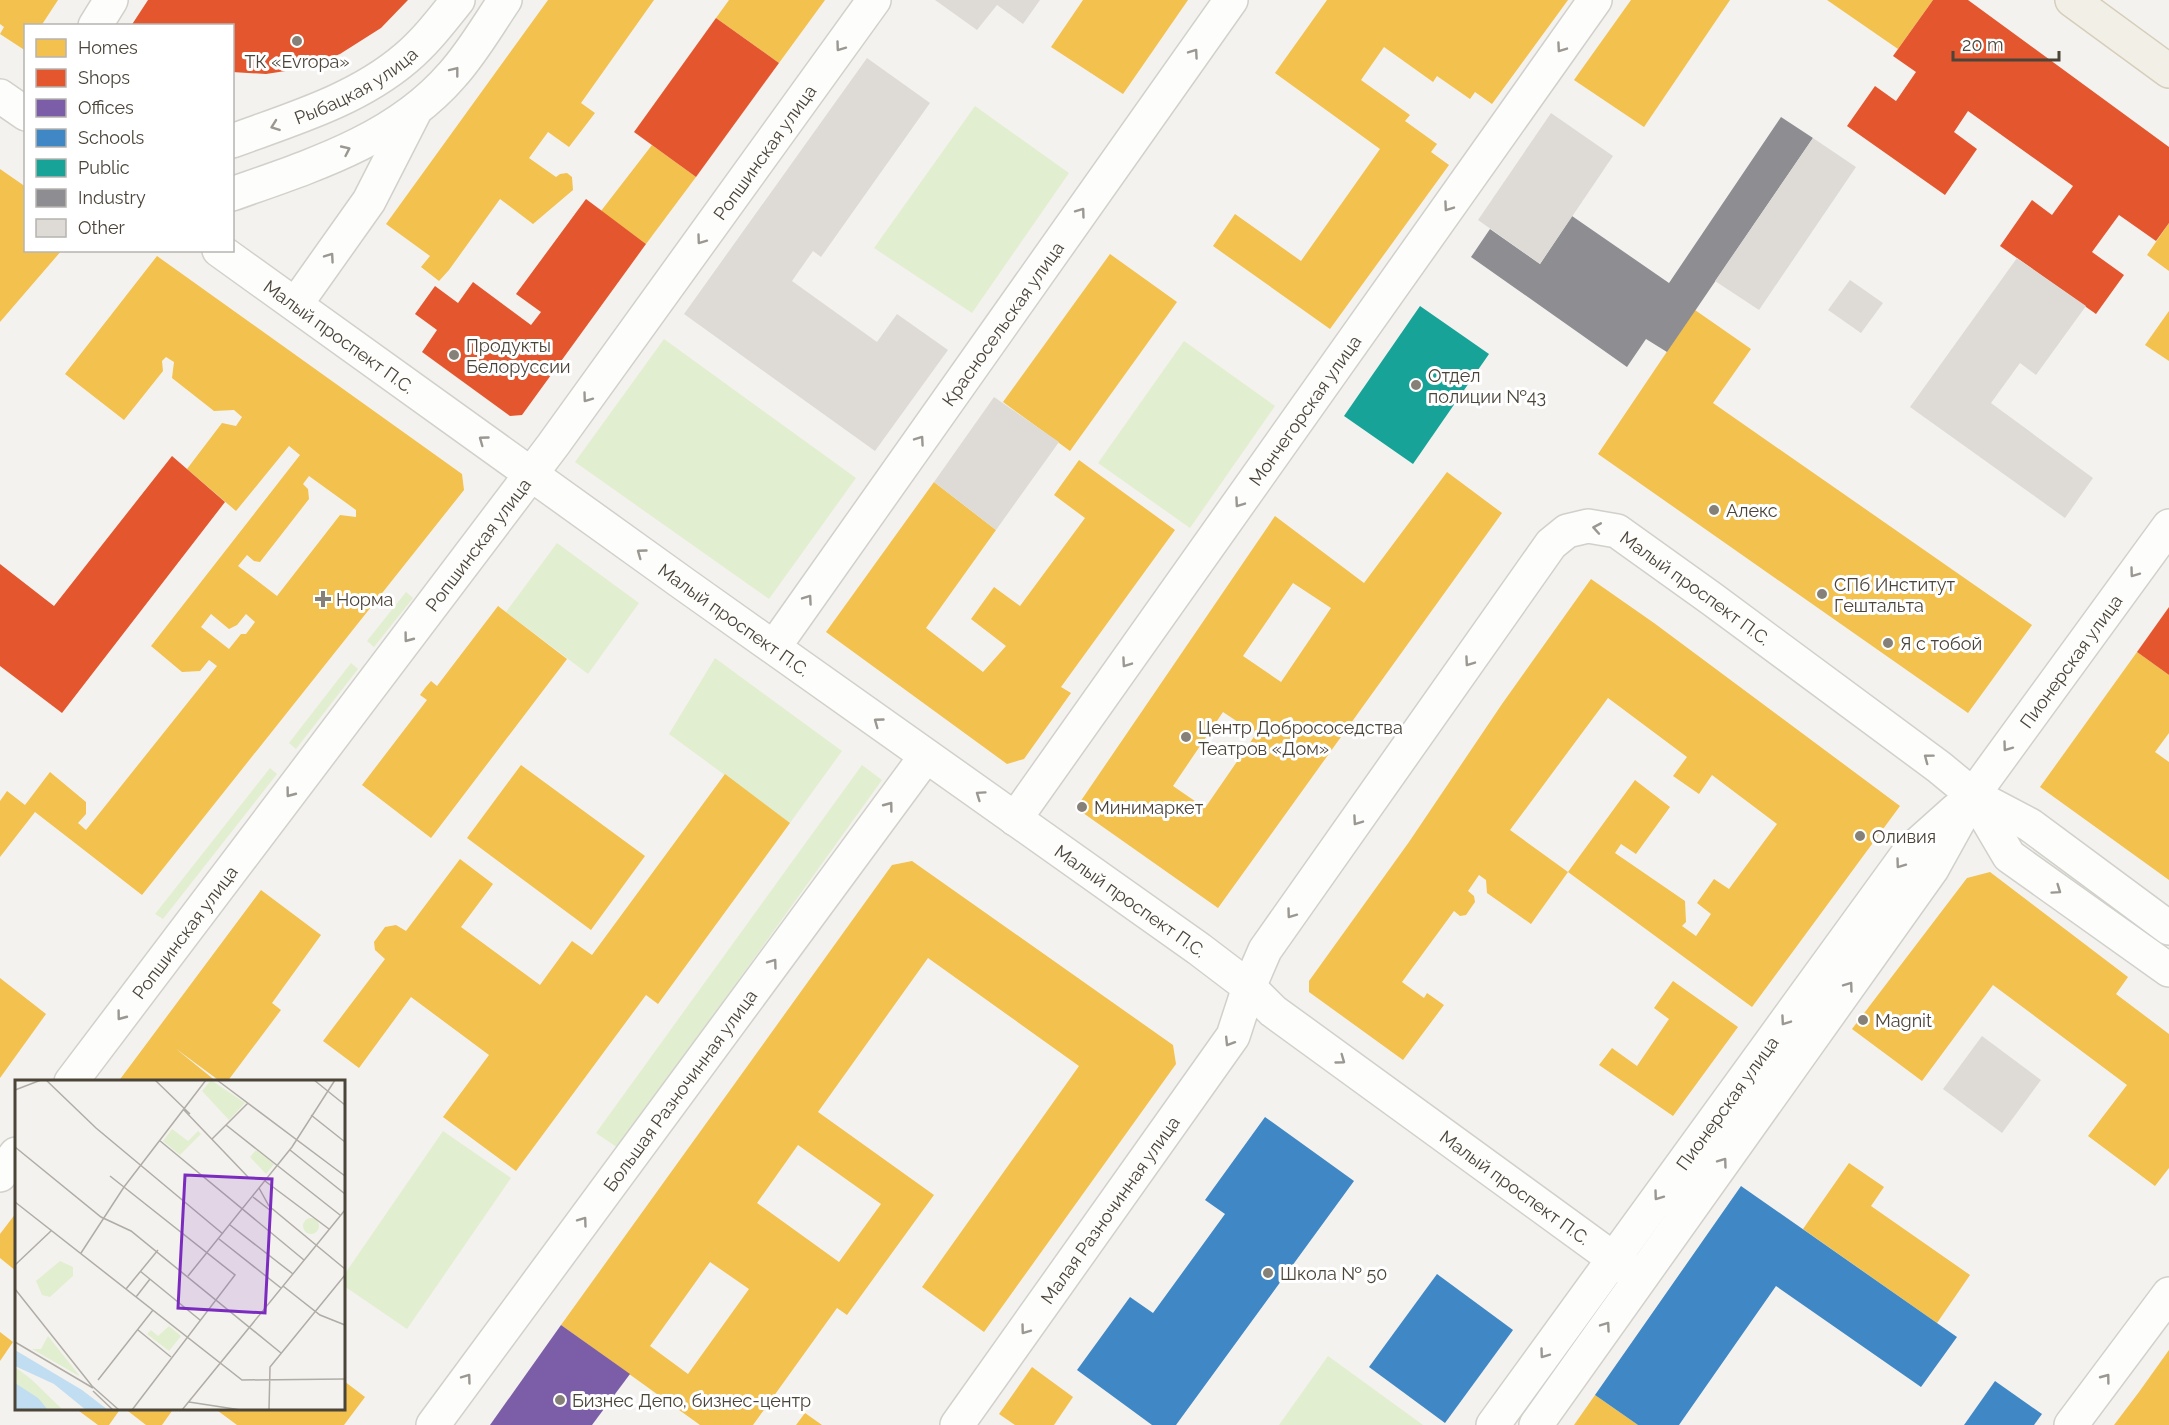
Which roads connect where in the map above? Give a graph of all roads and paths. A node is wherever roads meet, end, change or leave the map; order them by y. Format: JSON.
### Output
{"nodes":[{"id":1,"x":111,"y":0,"type":"edge"},
{"id":2,"x":458,"y":0,"type":"edge"},
{"id":3,"x":505,"y":0,"type":"edge"},
{"id":4,"x":874,"y":0,"type":"edge"},
{"id":5,"x":1231,"y":0,"type":"edge"},
{"id":6,"x":1595,"y":0,"type":"edge"},
{"id":7,"x":2072,"y":0,"type":"edge"},
{"id":8,"x":96,"y":24,"type":"edge"},
{"id":9,"x":2169,"y":71,"type":"edge"},
{"id":10,"x":0,"y":96,"type":"edge"},
{"id":11,"x":24,"y":113,"type":"edge"},
{"id":12,"x":414,"y":113,"type":"junction"},
{"id":13,"x":234,"y":140,"type":"edge"},
{"id":14,"x":234,"y":193,"type":"edge"},
{"id":15,"x":222,"y":252,"type":"edge"},
{"id":16,"x":296,"y":304,"type":"junction"},
{"id":17,"x":531,"y":474,"type":"junction"},
{"id":18,"x":2169,"y":526,"type":"edge"},
{"id":19,"x":774,"y":647,"type":"junction"},
{"id":20,"x":926,"y":756,"type":"junction"},
{"id":21,"x":1973,"y":795,"type":"junction"},
{"id":22,"x":1014,"y":819,"type":"junction"},
{"id":23,"x":2169,"y":928,"type":"edge"},
{"id":24,"x":2169,"y":970,"type":"edge"},
{"id":25,"x":1249,"y":987,"type":"junction"},
{"id":26,"x":73,"y":1080,"type":"edge"},
{"id":27,"x":15,"y":1155,"type":"edge"},
{"id":28,"x":0,"y":1175,"type":"edge"},
{"id":29,"x":1613,"y":1257,"type":"junction"},
{"id":30,"x":1640,"y":1278,"type":"junction"},
{"id":31,"x":2169,"y":1294,"type":"edge"},
{"id":32,"x":433,"y":1425,"type":"edge"},
{"id":33,"x":957,"y":1425,"type":"edge"},
{"id":34,"x":1493,"y":1425,"type":"edge"},
{"id":35,"x":1536,"y":1425,"type":"edge"},
{"id":36,"x":2071,"y":1425,"type":"edge"}],
"edges":[{"from":1,"to":8,"type":"street"},
{"from":2,"to":13,"type":"street","name":"Рыбацкая улица","one_way":true},
{"from":12,"to":3,"type":"street","one_way":true},
{"from":4,"to":17,"type":"street","name":"Ропшинская улица","one_way":true},
{"from":19,"to":5,"type":"street","name":"Красносельская улица","one_way":true},
{"from":6,"to":22,"type":"street","name":"Мончегорская улица","one_way":true},
{"from":7,"to":9,"type":"main road"},
{"from":10,"to":11,"type":"street"},
{"from":14,"to":12,"type":"street","one_way":true},
{"from":16,"to":12,"type":"street","one_way":true},
{"from":15,"to":16,"type":"street","name":"Малый проспект П.С."},
{"from":17,"to":16,"type":"street","name":"Малый проспект П.С.","one_way":true},
{"from":19,"to":17,"type":"street","name":"Малый проспект П.С.","one_way":true},
{"from":17,"to":26,"type":"street","name":"Ропшинская улица","one_way":true},
{"from":18,"to":21,"type":"street","name":"Пионерская улица","one_way":true},
{"from":20,"to":19,"type":"street","name":"Малый проспект П.С.","one_way":true},
{"from":22,"to":20,"type":"street","name":"Малый проспект П.С.","one_way":true},
{"from":32,"to":20,"type":"street","name":"Большая Разночинная улица","one_way":true},
{"from":21,"to":23,"type":"street","name":"Малый проспект П.С."},
{"from":21,"to":24,"type":"street","name":"Малый проспект П.С.","one_way":true},
{"from":21,"to":25,"type":"street","name":"Малый проспект П.С.","one_way":true},
{"from":21,"to":29,"type":"street","name":"Пионерская улица","one_way":true},
{"from":30,"to":21,"type":"street","name":"Пионерская улица","one_way":true},
{"from":22,"to":25,"type":"street","name":"Малый проспект П.С."},
{"from":25,"to":29,"type":"street","name":"Малый проспект П.С.","one_way":true},
{"from":25,"to":33,"type":"street","name":"Малая Разночинная улица","one_way":true},
{"from":27,"to":28,"type":"street"},
{"from":29,"to":30,"type":"street","name":"Малый проспект П.С."},
{"from":29,"to":34,"type":"street","name":"Пионерская улица","one_way":true},
{"from":35,"to":30,"type":"street","name":"Пионерская улица","one_way":true},
{"from":36,"to":31,"type":"street","one_way":true}]}
